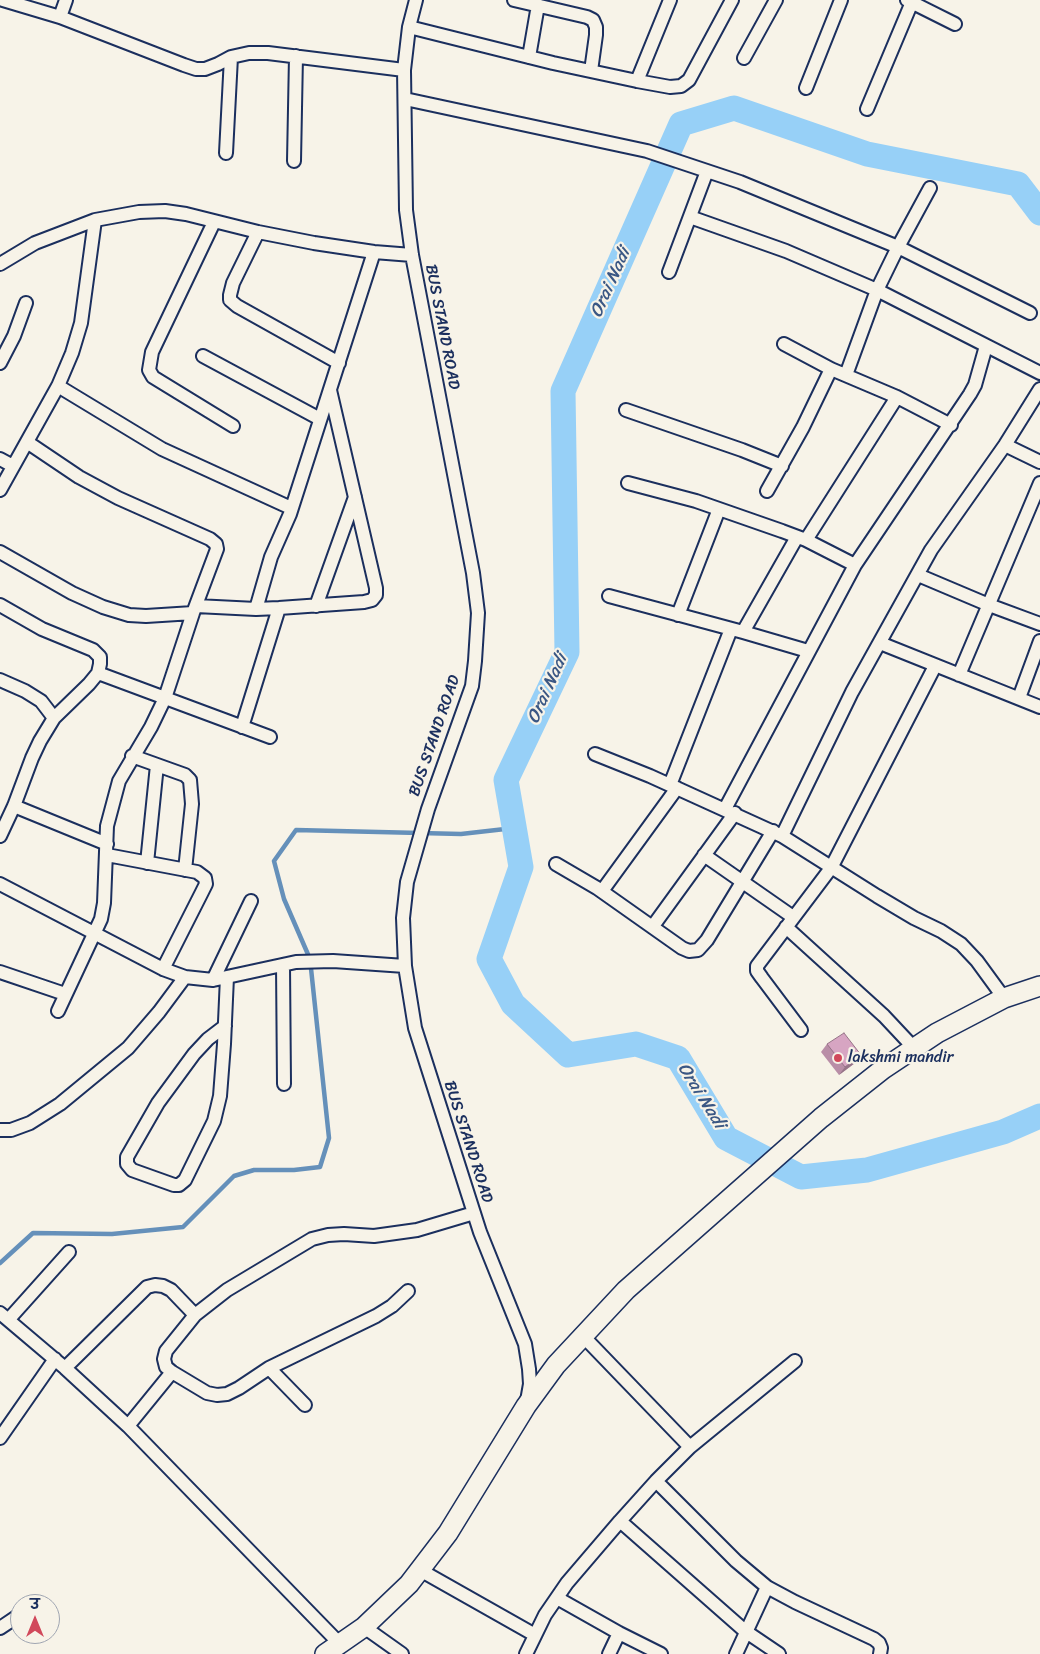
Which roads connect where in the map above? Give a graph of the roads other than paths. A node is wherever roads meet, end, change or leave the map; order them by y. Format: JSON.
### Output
{"nodes":[{"id":1,"x":3,"y":0,"type":"edge"},
{"id":2,"x":66,"y":0,"type":"edge"},
{"id":3,"x":416,"y":0,"type":"edge"},
{"id":4,"x":514,"y":0,"type":"edge"},
{"id":5,"x":670,"y":0,"type":"edge"},
{"id":6,"x":732,"y":0,"type":"edge"},
{"id":7,"x":776,"y":0,"type":"edge"},
{"id":8,"x":841,"y":0,"type":"edge"},
{"id":9,"x":910,"y":1,"type":"edge"},
{"id":10,"x":538,"y":6,"type":"junction"},
{"id":11,"x":60,"y":17,"type":"junction"},
{"id":12,"x":955,"y":24,"type":"dead end"},
{"id":13,"x":409,"y":27,"type":"junction"},
{"id":14,"x":296,"y":56,"type":"junction"},
{"id":15,"x":231,"y":57,"type":"junction"},
{"id":16,"x":529,"y":58,"type":"junction"},
{"id":17,"x":744,"y":58,"type":"dead end"},
{"id":18,"x":404,"y":70,"type":"junction"},
{"id":19,"x":591,"y":71,"type":"junction"},
{"id":20,"x":637,"y":81,"type":"junction"},
{"id":21,"x":806,"y":88,"type":"dead end"},
{"id":22,"x":404,"y":99,"type":"junction"},
{"id":23,"x":867,"y":109,"type":"dead end"},
{"id":24,"x":226,"y":153,"type":"dead end"},
{"id":25,"x":294,"y":161,"type":"dead end"},
{"id":26,"x":707,"y":171,"type":"junction"},
{"id":27,"x":930,"y":188,"type":"dead end"},
{"id":28,"x":690,"y":217,"type":"junction"},
{"id":29,"x":96,"y":220,"type":"junction"},
{"id":30,"x":214,"y":222,"type":"junction"},
{"id":31,"x":258,"y":232,"type":"junction"},
{"id":32,"x":898,"y":246,"type":"junction"},
{"id":33,"x":374,"y":252,"type":"junction"},
{"id":34,"x":412,"y":255,"type":"junction"},
{"id":35,"x":2,"y":259,"type":"edge"},
{"id":36,"x":669,"y":272,"type":"dead end"},
{"id":37,"x":877,"y":290,"type":"junction"},
{"id":38,"x":26,"y":303,"type":"dead end"},
{"id":39,"x":1030,"y":313,"type":"dead end"},
{"id":40,"x":784,"y":344,"type":"dead end"},
{"id":41,"x":986,"y":346,"type":"junction"},
{"id":42,"x":203,"y":356,"type":"dead end"},
{"id":43,"x":0,"y":363,"type":"edge"},
{"id":44,"x":339,"y":363,"type":"junction"},
{"id":45,"x":831,"y":369,"type":"junction"},
{"id":46,"x":1040,"y":373,"type":"edge"},
{"id":47,"x":846,"y":375,"type":"junction"},
{"id":48,"x":58,"y":386,"type":"junction"},
{"id":49,"x":1040,"y":389,"type":"edge"},
{"id":50,"x":330,"y":390,"type":"junction"},
{"id":51,"x":897,"y":397,"type":"junction"},
{"id":52,"x":626,"y":410,"type":"dead end"},
{"id":53,"x":320,"y":419,"type":"junction"},
{"id":54,"x":951,"y":424,"type":"junction"},
{"id":55,"x":233,"y":426,"type":"dead end"},
{"id":56,"x":27,"y":442,"type":"junction"},
{"id":57,"x":1005,"y":445,"type":"junction"},
{"id":58,"x":0,"y":459,"type":"edge"},
{"id":59,"x":1040,"y":462,"type":"edge"},
{"id":60,"x":13,"y":466,"type":"junction"},
{"id":61,"x":782,"y":466,"type":"junction"},
{"id":62,"x":628,"y":483,"type":"dead end"},
{"id":63,"x":1040,"y":483,"type":"edge"},
{"id":64,"x":0,"y":490,"type":"edge"},
{"id":65,"x":766,"y":491,"type":"dead end"},
{"id":66,"x":355,"y":497,"type":"junction"},
{"id":67,"x":291,"y":508,"type":"junction"},
{"id":68,"x":719,"y":509,"type":"junction"},
{"id":69,"x":802,"y":539,"type":"junction"},
{"id":70,"x":0,"y":552,"type":"edge"},
{"id":71,"x":855,"y":565,"type":"junction"},
{"id":72,"x":918,"y":575,"type":"junction"},
{"id":73,"x":609,"y":596,"type":"dead end"},
{"id":74,"x":0,"y":605,"type":"edge"},
{"id":75,"x":989,"y":605,"type":"junction"},
{"id":76,"x":316,"y":606,"type":"junction"},
{"id":77,"x":279,"y":608,"type":"junction"},
{"id":78,"x":194,"y":609,"type":"junction"},
{"id":79,"x":256,"y":609,"type":"junction"},
{"id":80,"x":678,"y":615,"type":"junction"},
{"id":81,"x":1040,"y":624,"type":"edge"},
{"id":82,"x":737,"y":630,"type":"junction"},
{"id":83,"x":1040,"y":641,"type":"edge"},
{"id":84,"x":880,"y":643,"type":"junction"},
{"id":85,"x":808,"y":652,"type":"junction"},
{"id":86,"x":935,"y":666,"type":"junction"},
{"id":87,"x":98,"y":673,"type":"junction"},
{"id":88,"x":960,"y":676,"type":"junction"},
{"id":89,"x":0,"y":680,"type":"edge"},
{"id":90,"x":165,"y":698,"type":"junction"},
{"id":91,"x":1019,"y":698,"type":"junction"},
{"id":92,"x":1040,"y":706,"type":"edge"},
{"id":93,"x":54,"y":718,"type":"junction"},
{"id":94,"x":242,"y":727,"type":"junction"},
{"id":95,"x":270,"y":737,"type":"dead end"},
{"id":96,"x":594,"y":754,"type":"dead end"},
{"id":97,"x":132,"y":756,"type":"junction"},
{"id":98,"x":157,"y":765,"type":"junction"},
{"id":99,"x":674,"y":786,"type":"junction"},
{"id":100,"x":14,"y":806,"type":"junction"},
{"id":101,"x":730,"y":811,"type":"junction"},
{"id":102,"x":778,"y":833,"type":"junction"},
{"id":103,"x":0,"y":836,"type":"edge"},
{"id":104,"x":107,"y":849,"type":"junction"},
{"id":105,"x":704,"y":855,"type":"junction"},
{"id":106,"x":147,"y":863,"type":"junction"},
{"id":107,"x":556,"y":864,"type":"dead end"},
{"id":108,"x":831,"y":868,"type":"junction"},
{"id":109,"x":185,"y":870,"type":"junction"},
{"id":110,"x":742,"y":882,"type":"junction"},
{"id":111,"x":0,"y":884,"type":"edge"},
{"id":112,"x":602,"y":891,"type":"junction"},
{"id":113,"x":251,"y":902,"type":"dead end"},
{"id":114,"x":790,"y":922,"type":"junction"},
{"id":115,"x":653,"y":926,"type":"junction"},
{"id":116,"x":96,"y":934,"type":"junction"},
{"id":117,"x":290,"y":963,"type":"junction"},
{"id":118,"x":405,"y":966,"type":"junction"},
{"id":119,"x":164,"y":969,"type":"junction"},
{"id":120,"x":0,"y":972,"type":"edge"},
{"id":121,"x":227,"y":976,"type":"junction"},
{"id":122,"x":185,"y":977,"type":"junction"},
{"id":123,"x":214,"y":980,"type":"junction"},
{"id":124,"x":1040,"y":986,"type":"edge"},
{"id":125,"x":65,"y":994,"type":"junction"},
{"id":126,"x":1004,"y":998,"type":"junction"},
{"id":127,"x":58,"y":1011,"type":"dead end"},
{"id":128,"x":225,"y":1026,"type":"junction"},
{"id":129,"x":801,"y":1030,"type":"dead end"},
{"id":130,"x":914,"y":1048,"type":"junction"},
{"id":131,"x":284,"y":1084,"type":"dead end"},
{"id":132,"x":0,"y":1130,"type":"edge"},
{"id":133,"x":474,"y":1213,"type":"junction"},
{"id":134,"x":69,"y":1252,"type":"dead end"},
{"id":135,"x":408,"y":1291,"type":"dead end"},
{"id":136,"x":195,"y":1315,"type":"junction"},
{"id":137,"x":5,"y":1316,"type":"edge"},
{"id":138,"x":583,"y":1336,"type":"junction"},
{"id":139,"x":55,"y":1359,"type":"junction"},
{"id":140,"x":795,"y":1362,"type":"dead end"},
{"id":141,"x":65,"y":1368,"type":"junction"},
{"id":142,"x":269,"y":1368,"type":"junction"},
{"id":143,"x":172,"y":1372,"type":"junction"},
{"id":144,"x":306,"y":1404,"type":"dead end"},
{"id":145,"x":526,"y":1406,"type":"junction"},
{"id":146,"x":128,"y":1426,"type":"junction"},
{"id":147,"x":0,"y":1438,"type":"edge"},
{"id":148,"x":690,"y":1447,"type":"junction"},
{"id":149,"x":656,"y":1481,"type":"junction"},
{"id":150,"x":620,"y":1521,"type":"junction"},
{"id":151,"x":420,"y":1570,"type":"junction"},
{"id":152,"x":767,"y":1586,"type":"junction"},
{"id":153,"x":557,"y":1598,"type":"junction"},
{"id":154,"x":364,"y":1627,"type":"junction"},
{"id":155,"x":746,"y":1631,"type":"junction"},
{"id":156,"x":619,"y":1633,"type":"junction"},
{"id":157,"x":535,"y":1635,"type":"junction"},
{"id":158,"x":333,"y":1649,"type":"edge"},
{"id":159,"x":658,"y":1653,"type":"edge"},
{"id":160,"x":402,"y":1654,"type":"edge"},
{"id":161,"x":526,"y":1654,"type":"edge"},
{"id":162,"x":609,"y":1654,"type":"edge"},
{"id":163,"x":736,"y":1654,"type":"edge"},
{"id":164,"x":779,"y":1654,"type":"edge"},
{"id":165,"x":880,"y":1654,"type":"edge"}],
"edges":[{"from":1,"to":11,"type":"street"},
{"from":2,"to":11,"type":"street"},
{"from":3,"to":13,"type":"street","name":"BUS STAND ROAD"},
{"from":4,"to":10,"type":"street"},
{"from":5,"to":20,"type":"street"},
{"from":6,"to":20,"type":"street"},
{"from":7,"to":17,"type":"street"},
{"from":8,"to":21,"type":"street"},
{"from":9,"to":12,"type":"street"},
{"from":9,"to":23,"type":"street"},
{"from":10,"to":16,"type":"street"},
{"from":10,"to":19,"type":"street"},
{"from":11,"to":15,"type":"street"},
{"from":13,"to":16,"type":"street"},
{"from":13,"to":18,"type":"street","name":"BUS STAND ROAD"},
{"from":14,"to":15,"type":"street"},
{"from":14,"to":18,"type":"street"},
{"from":14,"to":25,"type":"street"},
{"from":15,"to":24,"type":"street"},
{"from":16,"to":19,"type":"street"},
{"from":18,"to":22,"type":"street","name":"BUS STAND ROAD"},
{"from":19,"to":20,"type":"street"},
{"from":22,"to":26,"type":"street"},
{"from":22,"to":34,"type":"street","name":"BUS STAND ROAD"},
{"from":26,"to":28,"type":"street"},
{"from":26,"to":32,"type":"street"},
{"from":27,"to":32,"type":"street"},
{"from":28,"to":36,"type":"street"},
{"from":28,"to":37,"type":"street"},
{"from":29,"to":30,"type":"street"},
{"from":29,"to":35,"type":"street"},
{"from":29,"to":48,"type":"street"},
{"from":30,"to":31,"type":"street"},
{"from":30,"to":55,"type":"street"},
{"from":31,"to":33,"type":"street"},
{"from":31,"to":44,"type":"street"},
{"from":32,"to":37,"type":"street"},
{"from":32,"to":39,"type":"street"},
{"from":33,"to":34,"type":"street"},
{"from":33,"to":44,"type":"street"},
{"from":34,"to":118,"type":"street","name":"BUS STAND ROAD"},
{"from":37,"to":41,"type":"street"},
{"from":37,"to":47,"type":"street"},
{"from":38,"to":43,"type":"street"},
{"from":40,"to":45,"type":"street"},
{"from":41,"to":46,"type":"street"},
{"from":41,"to":54,"type":"street"},
{"from":42,"to":53,"type":"street"},
{"from":44,"to":50,"type":"street"},
{"from":45,"to":47,"type":"street"},
{"from":45,"to":61,"type":"street"},
{"from":47,"to":51,"type":"street"},
{"from":48,"to":56,"type":"street"},
{"from":48,"to":67,"type":"street"},
{"from":49,"to":57,"type":"street"},
{"from":50,"to":53,"type":"street"},
{"from":50,"to":66,"type":"street"},
{"from":51,"to":54,"type":"street"},
{"from":51,"to":69,"type":"street"},
{"from":52,"to":61,"type":"street"},
{"from":53,"to":67,"type":"street"},
{"from":54,"to":71,"type":"street"},
{"from":56,"to":60,"type":"street"},
{"from":56,"to":78,"type":"street"},
{"from":57,"to":59,"type":"street"},
{"from":57,"to":72,"type":"street"},
{"from":58,"to":60,"type":"street"},
{"from":60,"to":64,"type":"street"},
{"from":61,"to":65,"type":"street"},
{"from":62,"to":68,"type":"street"},
{"from":63,"to":75,"type":"street"},
{"from":66,"to":76,"type":"street"},
{"from":66,"to":76,"type":"street"},
{"from":67,"to":79,"type":"street"},
{"from":68,"to":69,"type":"street"},
{"from":68,"to":80,"type":"street"},
{"from":69,"to":71,"type":"street"},
{"from":69,"to":82,"type":"street"},
{"from":70,"to":78,"type":"street"},
{"from":71,"to":85,"type":"street"},
{"from":72,"to":75,"type":"street"},
{"from":72,"to":84,"type":"street"},
{"from":73,"to":80,"type":"street"},
{"from":74,"to":87,"type":"street"},
{"from":75,"to":81,"type":"street"},
{"from":75,"to":88,"type":"street"},
{"from":76,"to":77,"type":"street"},
{"from":77,"to":79,"type":"street"},
{"from":77,"to":94,"type":"street"},
{"from":78,"to":79,"type":"street"},
{"from":78,"to":90,"type":"street"},
{"from":80,"to":82,"type":"street"},
{"from":82,"to":85,"type":"street"},
{"from":82,"to":99,"type":"street"},
{"from":83,"to":91,"type":"street"},
{"from":84,"to":86,"type":"street"},
{"from":84,"to":102,"type":"street"},
{"from":85,"to":101,"type":"street"},
{"from":86,"to":88,"type":"street"},
{"from":86,"to":108,"type":"street"},
{"from":87,"to":90,"type":"street"},
{"from":87,"to":93,"type":"street"},
{"from":88,"to":91,"type":"street"},
{"from":89,"to":93,"type":"street"},
{"from":90,"to":94,"type":"street"},
{"from":90,"to":97,"type":"street"},
{"from":91,"to":92,"type":"street"},
{"from":93,"to":100,"type":"street"},
{"from":94,"to":95,"type":"street"},
{"from":96,"to":99,"type":"street"},
{"from":97,"to":98,"type":"street"},
{"from":97,"to":104,"type":"street"},
{"from":98,"to":106,"type":"street"},
{"from":98,"to":109,"type":"street"},
{"from":99,"to":101,"type":"street"},
{"from":99,"to":112,"type":"street"},
{"from":100,"to":103,"type":"street"},
{"from":100,"to":104,"type":"street"},
{"from":101,"to":102,"type":"street"},
{"from":101,"to":105,"type":"street"},
{"from":102,"to":108,"type":"street"},
{"from":102,"to":110,"type":"street"},
{"from":104,"to":106,"type":"street"},
{"from":104,"to":116,"type":"street"},
{"from":105,"to":110,"type":"street"},
{"from":105,"to":115,"type":"street"},
{"from":106,"to":109,"type":"street"},
{"from":107,"to":112,"type":"street"},
{"from":108,"to":114,"type":"street"},
{"from":108,"to":126,"type":"street"},
{"from":109,"to":119,"type":"street"},
{"from":110,"to":114,"type":"street"},
{"from":110,"to":115,"type":"street"},
{"from":111,"to":116,"type":"street"},
{"from":112,"to":115,"type":"street"},
{"from":113,"to":123,"type":"street"},
{"from":114,"to":129,"type":"street"},
{"from":114,"to":130,"type":"street"},
{"from":116,"to":119,"type":"street"},
{"from":116,"to":125,"type":"street"},
{"from":117,"to":118,"type":"street"},
{"from":117,"to":121,"type":"street"},
{"from":117,"to":131,"type":"street"},
{"from":118,"to":133,"type":"street","name":"BUS STAND ROAD"},
{"from":119,"to":122,"type":"street"},
{"from":120,"to":125,"type":"street"},
{"from":121,"to":123,"type":"street"},
{"from":121,"to":128,"type":"street"},
{"from":122,"to":123,"type":"street"},
{"from":122,"to":132,"type":"street"},
{"from":124,"to":126,"type":"street"},
{"from":125,"to":127,"type":"street"},
{"from":126,"to":130,"type":"street"},
{"from":128,"to":128,"type":"street"},
{"from":130,"to":138,"type":"street"},
{"from":133,"to":136,"type":"street"},
{"from":133,"to":145,"type":"street","name":"BUS STAND ROAD"},
{"from":134,"to":137,"type":"street"},
{"from":135,"to":142,"type":"street"},
{"from":136,"to":141,"type":"street"},
{"from":136,"to":143,"type":"street"},
{"from":137,"to":139,"type":"street"},
{"from":138,"to":145,"type":"street"},
{"from":138,"to":148,"type":"street"},
{"from":139,"to":141,"type":"street"},
{"from":139,"to":147,"type":"street"},
{"from":140,"to":148,"type":"street"},
{"from":141,"to":146,"type":"street"},
{"from":142,"to":143,"type":"street"},
{"from":142,"to":144,"type":"street"},
{"from":143,"to":146,"type":"street"},
{"from":145,"to":151,"type":"street"},
{"from":146,"to":158,"type":"street"},
{"from":148,"to":149,"type":"street"},
{"from":149,"to":150,"type":"street"},
{"from":149,"to":152,"type":"street"},
{"from":150,"to":153,"type":"street"},
{"from":150,"to":155,"type":"street"},
{"from":151,"to":154,"type":"street"},
{"from":151,"to":157,"type":"street"},
{"from":152,"to":155,"type":"street"},
{"from":152,"to":165,"type":"street"},
{"from":153,"to":156,"type":"street"},
{"from":153,"to":157,"type":"street"},
{"from":154,"to":158,"type":"street"},
{"from":154,"to":160,"type":"street"},
{"from":155,"to":163,"type":"street"},
{"from":155,"to":164,"type":"street"},
{"from":156,"to":159,"type":"street"},
{"from":156,"to":162,"type":"street"},
{"from":157,"to":161,"type":"street"}]}
